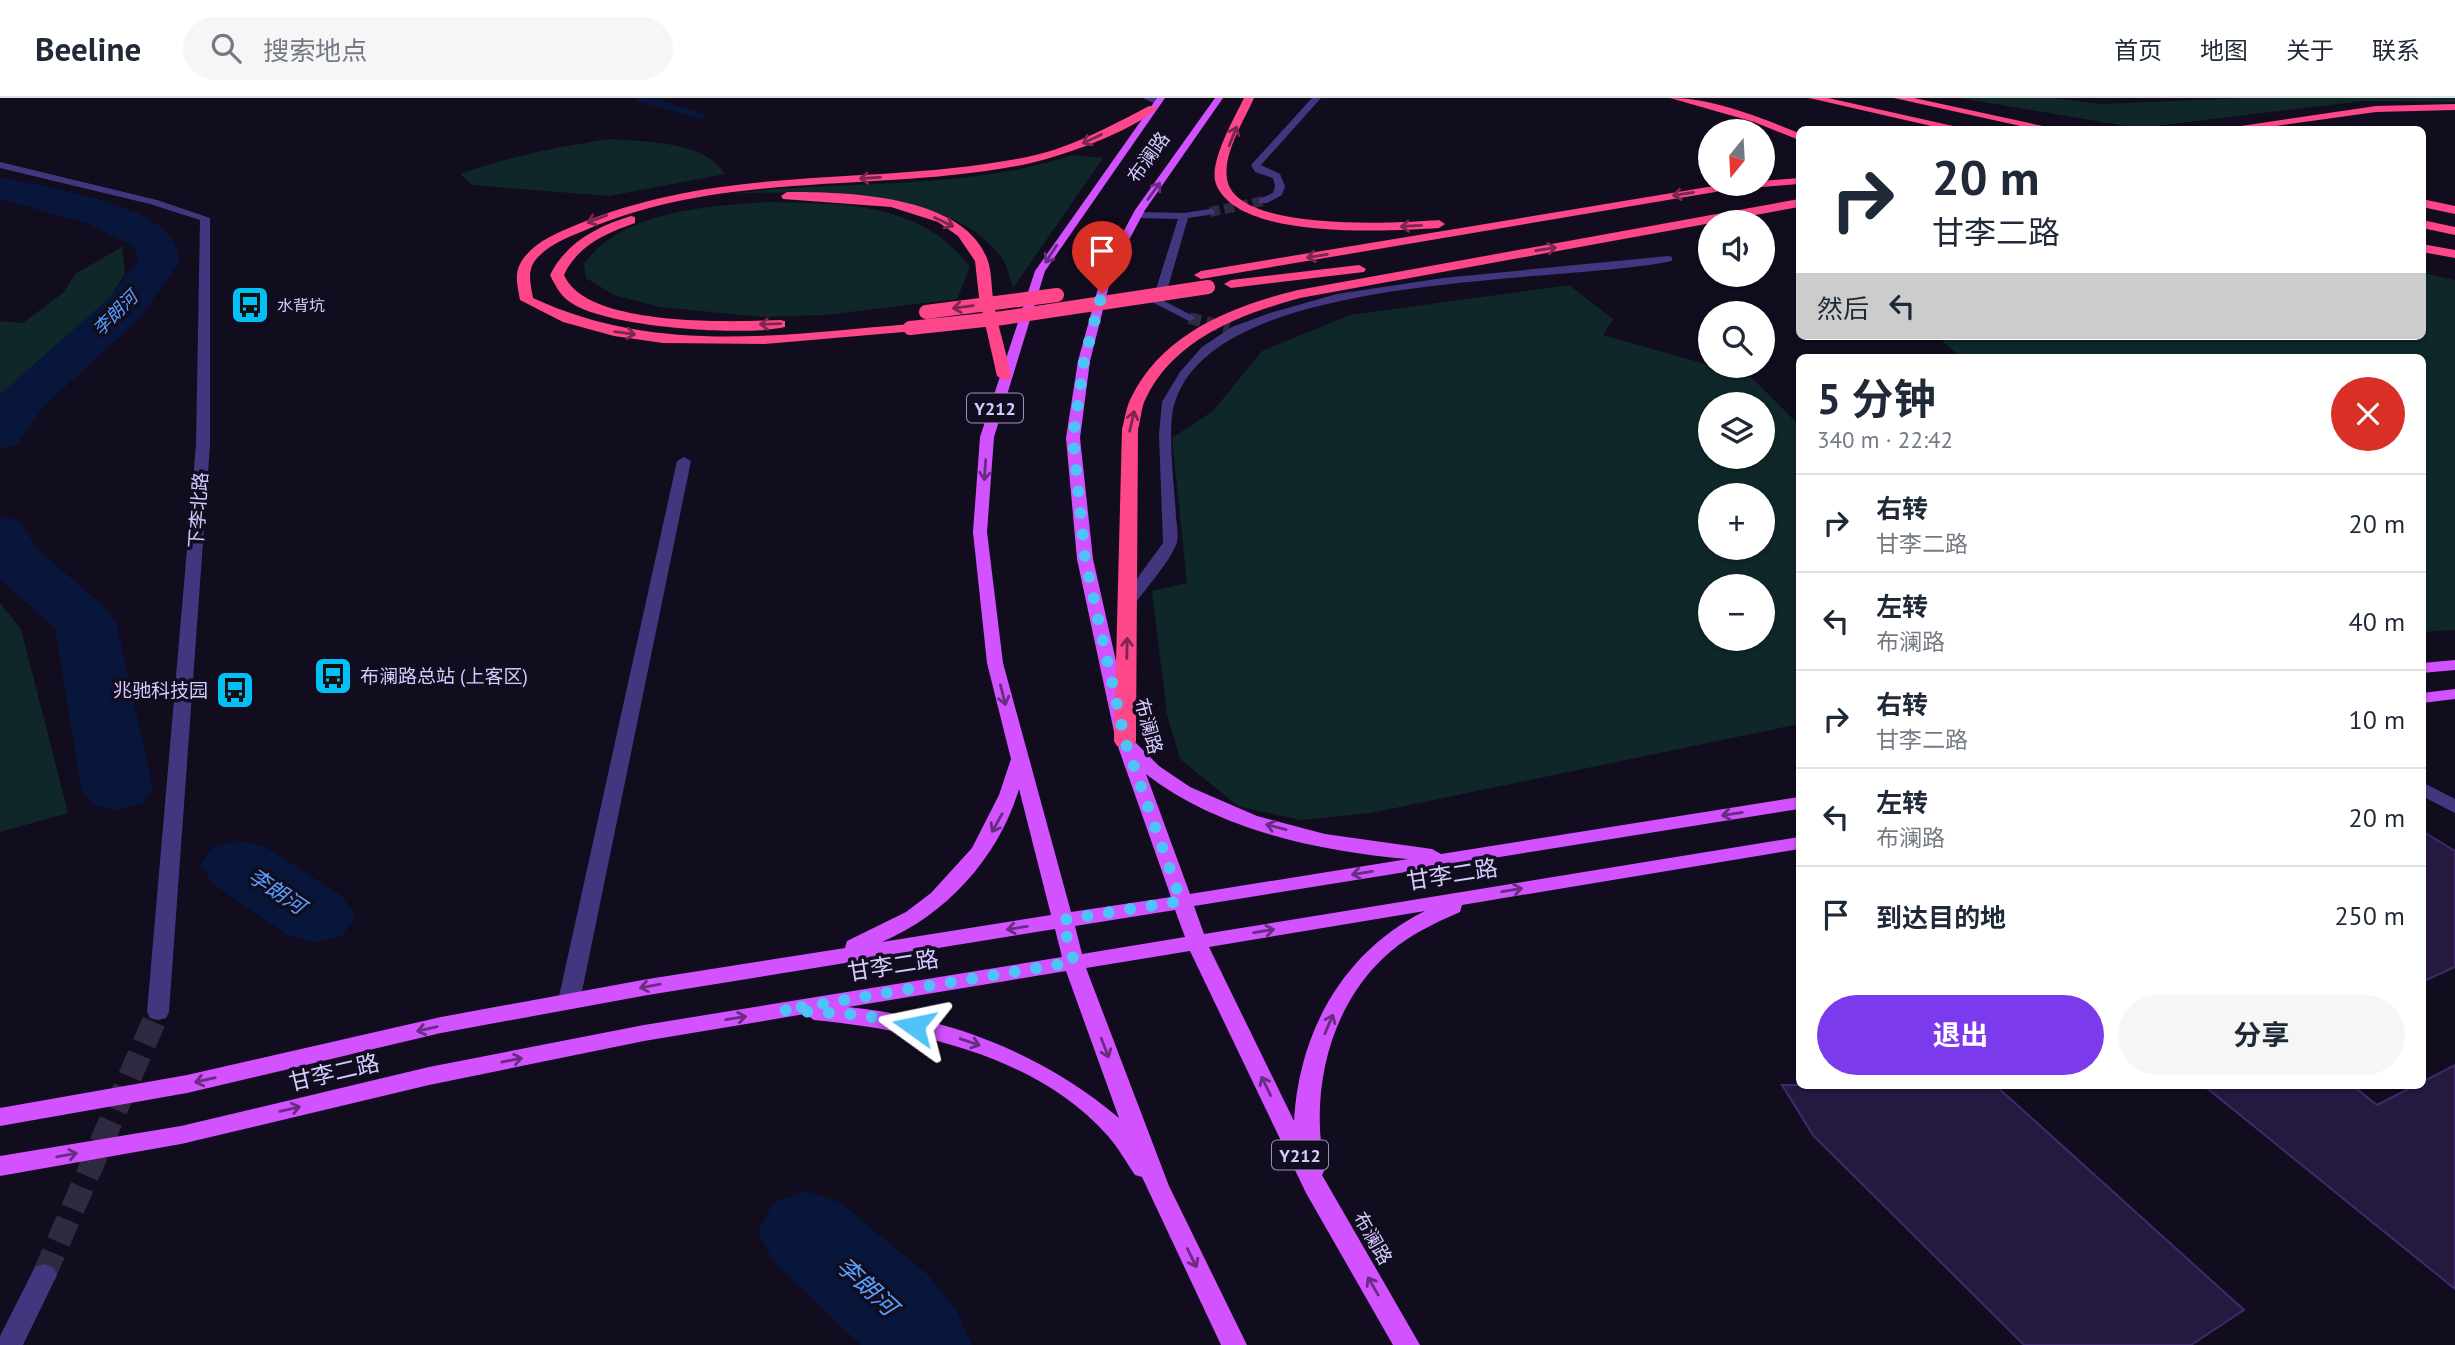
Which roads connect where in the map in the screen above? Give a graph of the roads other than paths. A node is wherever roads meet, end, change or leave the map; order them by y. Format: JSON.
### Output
{"nodes":[{"id":1,"x":1219,"y":98,"type":"edge"},
{"id":2,"x":1248,"y":98,"type":"edge"},
{"id":3,"x":1317,"y":98,"type":"edge"},
{"id":4,"x":1675,"y":98,"type":"edge"},
{"id":5,"x":1814,"y":98,"type":"edge"},
{"id":6,"x":1899,"y":98,"type":"edge"},
{"id":7,"x":1155,"y":102,"type":"edge"},
{"id":8,"x":2455,"y":107,"type":"edge"},
{"id":9,"x":2455,"y":114,"type":"edge"},
{"id":10,"x":1950,"y":126,"type":"edge"},
{"id":11,"x":2036,"y":126,"type":"edge"},
{"id":12,"x":2249,"y":126,"type":"edge"},
{"id":13,"x":2325,"y":126,"type":"edge"},
{"id":14,"x":1796,"y":136,"type":"edge"},
{"id":15,"x":0,"y":165,"type":"edge"},
{"id":16,"x":1796,"y":169,"type":"edge"},
{"id":17,"x":1775,"y":175,"type":"edge"},
{"id":18,"x":1796,"y":181,"type":"edge"},
{"id":19,"x":1775,"y":183,"type":"edge"},
{"id":20,"x":1698,"y":192,"type":"edge"},
{"id":21,"x":2426,"y":196,"type":"edge"},
{"id":22,"x":2455,"y":200,"type":"edge"},
{"id":23,"x":1263,"y":201,"type":"dead end"},
{"id":24,"x":1796,"y":204,"type":"edge"},
{"id":25,"x":2426,"y":204,"type":"edge"},
{"id":26,"x":1601,"y":207,"type":"junction"},
{"id":27,"x":2455,"y":210,"type":"edge"},
{"id":28,"x":1210,"y":212,"type":"tunnel mouth"},
{"id":29,"x":1138,"y":215,"type":"junction"},
{"id":30,"x":1184,"y":216,"type":"junction"},
{"id":31,"x":2426,"y":225,"type":"edge"},
{"id":32,"x":2455,"y":231,"type":"edge"},
{"id":33,"x":2426,"y":249,"type":"edge"},
{"id":34,"x":1517,"y":254,"type":"junction"},
{"id":35,"x":2455,"y":254,"type":"edge"},
{"id":36,"x":1668,"y":259,"type":"dead end"},
{"id":37,"x":1205,"y":281,"type":"junction"},
{"id":38,"x":1189,"y":318,"type":"tunnel mouth"},
{"id":39,"x":910,"y":320,"type":"junction"},
{"id":40,"x":1004,"y":376,"type":"junction"},
{"id":41,"x":684,"y":461,"type":"dead end"},
{"id":42,"x":1128,"y":602,"type":"junction"},
{"id":43,"x":2455,"y":665,"type":"edge"},
{"id":44,"x":2426,"y":668,"type":"edge"},
{"id":45,"x":2455,"y":694,"type":"edge"},
{"id":46,"x":2426,"y":698,"type":"edge"},
{"id":47,"x":1125,"y":741,"type":"junction"},
{"id":48,"x":1019,"y":759,"type":"junction"},
{"id":49,"x":2426,"y":790,"type":"edge"},
{"id":50,"x":1796,"y":803,"type":"edge"},
{"id":51,"x":2455,"y":807,"type":"edge"},
{"id":52,"x":1796,"y":843,"type":"edge"},
{"id":53,"x":1464,"y":857,"type":"junction"},
{"id":54,"x":1478,"y":896,"type":"junction"},
{"id":55,"x":1181,"y":901,"type":"junction"},
{"id":56,"x":1062,"y":920,"type":"junction"},
{"id":57,"x":1196,"y":942,"type":"junction"},
{"id":58,"x":815,"y":960,"type":"junction"},
{"id":59,"x":1074,"y":962,"type":"junction"},
{"id":60,"x":569,"y":1001,"type":"junction"},
{"id":61,"x":783,"y":1010,"type":"junction"},
{"id":62,"x":158,"y":1012,"type":"tunnel mouth"},
{"id":63,"x":0,"y":1117,"type":"edge"},
{"id":64,"x":0,"y":1166,"type":"edge"},
{"id":65,"x":1157,"y":1186,"type":"junction"},
{"id":66,"x":1315,"y":1186,"type":"junction"},
{"id":67,"x":44,"y":1275,"type":"tunnel mouth"},
{"id":68,"x":9,"y":1345,"type":"edge"},
{"id":69,"x":1234,"y":1345,"type":"edge"},
{"id":70,"x":1407,"y":1345,"type":"edge"}],
"edges":[{"from":29,"to":1,"type":"main road","name":"布澜路","number":"Y212","one_way":true},
{"from":26,"to":2,"type":"highway","one_way":true},
{"from":3,"to":23,"type":"street"},
{"from":4,"to":14,"type":"highway"},
{"from":5,"to":10,"type":"highway"},
{"from":6,"to":11,"type":"highway"},
{"from":7,"to":39,"type":"highway","one_way":true},
{"from":7,"to":40,"type":"main road","name":"布澜路","number":"Y212","one_way":true},
{"from":8,"to":12,"type":"highway"},
{"from":9,"to":13,"type":"highway"},
{"from":15,"to":62,"type":"street","name":"下李北路"},
{"from":16,"to":17,"type":"highway"},
{"from":18,"to":19,"type":"highway"},
{"from":20,"to":26,"type":"highway","one_way":true},
{"from":21,"to":22,"type":"highway"},
{"from":34,"to":24,"type":"highway","one_way":true},
{"from":25,"to":27,"type":"highway"},
{"from":26,"to":37,"type":"highway","one_way":true},
{"from":28,"to":30,"type":"street"},
{"from":29,"to":30,"type":"street"},
{"from":29,"to":47,"type":"main road","name":"布澜路","number":"Y212"},
{"from":30,"to":38,"type":"street"},
{"from":31,"to":32,"type":"highway"},
{"from":33,"to":35,"type":"highway"},
{"from":34,"to":37,"type":"highway"},
{"from":42,"to":34,"type":"highway","one_way":true},
{"from":36,"to":42,"type":"street"},
{"from":37,"to":39,"type":"highway","bridge":true},
{"from":39,"to":40,"type":"highway","one_way":true},
{"from":40,"to":48,"type":"main road","name":"布澜路","number":"Y212","one_way":true},
{"from":41,"to":60,"type":"street"},
{"from":47,"to":42,"type":"highway","one_way":true},
{"from":43,"to":44,"type":"main road"},
{"from":45,"to":46,"type":"main road"},
{"from":53,"to":47,"type":"main road","one_way":true},
{"from":47,"to":55,"type":"main road","name":"布澜路","number":"Y212"},
{"from":48,"to":56,"type":"main road","name":"布澜路","number":"Y212"},
{"from":48,"to":58,"type":"main road","one_way":true},
{"from":49,"to":51,"type":"street"},
{"from":50,"to":53,"type":"main road","name":"甘李二路","one_way":true},
{"from":54,"to":52,"type":"main road","name":"甘李二路","one_way":true},
{"from":53,"to":55,"type":"main road","name":"甘李二路","one_way":true},
{"from":57,"to":54,"type":"main road","name":"甘李二路","one_way":true},
{"from":66,"to":54,"type":"main road","one_way":true},
{"from":55,"to":56,"type":"main road","name":"甘李二路"},
{"from":55,"to":57,"type":"main road","name":"布澜路","number":"Y212"},
{"from":56,"to":58,"type":"main road","name":"甘李二路","one_way":true},
{"from":56,"to":59,"type":"main road","name":"布澜路","number":"Y212"},
{"from":57,"to":59,"type":"main road","name":"甘李二路"},
{"from":66,"to":57,"type":"main road","name":"布澜路","number":"Y212","one_way":true},
{"from":58,"to":60,"type":"main road","name":"甘李二路","one_way":true},
{"from":59,"to":61,"type":"main road","name":"甘李二路"},
{"from":59,"to":65,"type":"main road","name":"布澜路","number":"Y212","one_way":true},
{"from":60,"to":63,"type":"main road","name":"甘李二路","one_way":true},
{"from":64,"to":61,"type":"main road","name":"甘李二路","one_way":true},
{"from":61,"to":65,"type":"main road","one_way":true},
{"from":65,"to":69,"type":"main road","name":"布澜路","number":"Y212","one_way":true},
{"from":70,"to":66,"type":"main road","name":"布澜路","number":"Y212","one_way":true},
{"from":67,"to":68,"type":"street"}]}
